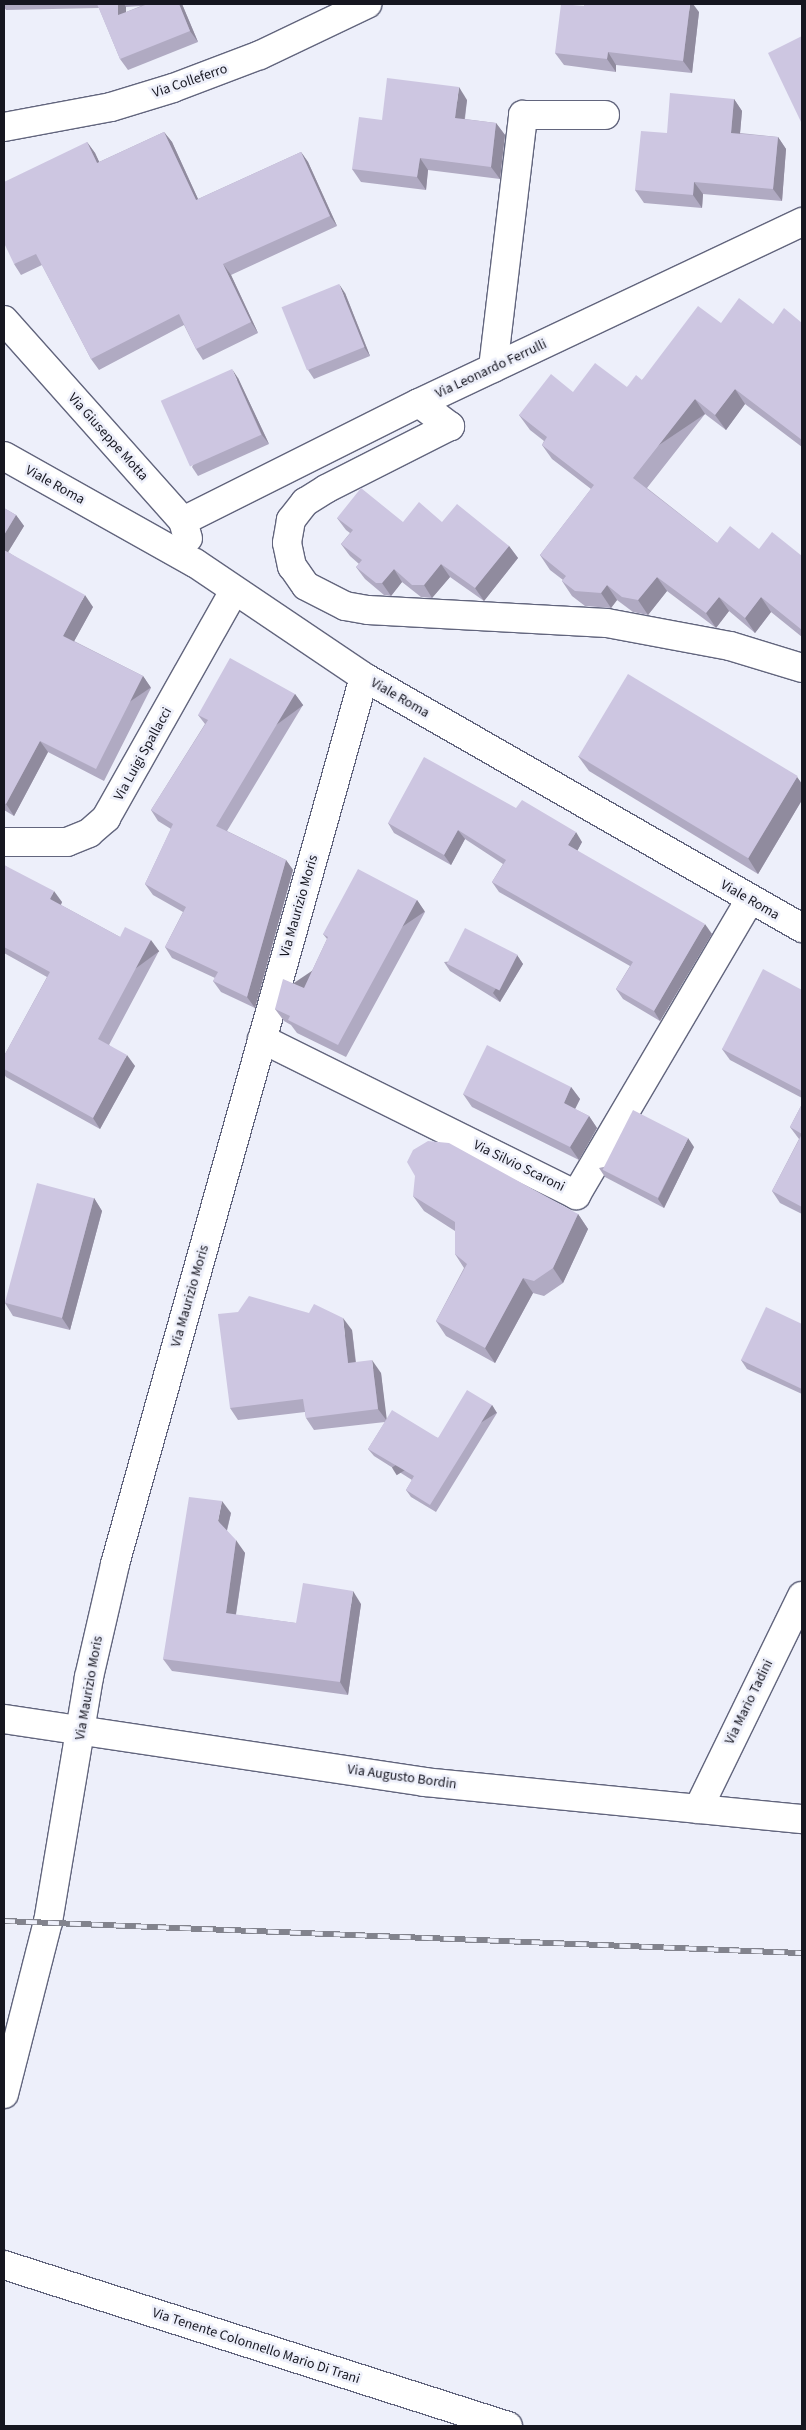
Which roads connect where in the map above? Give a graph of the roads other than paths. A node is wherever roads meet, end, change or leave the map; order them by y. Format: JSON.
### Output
{"nodes":[{"id":1,"x":367,"y":4,"type":"edge"},
{"id":2,"x":605,"y":114,"type":"dead end"},
{"id":3,"x":4,"y":127,"type":"edge"},
{"id":4,"x":802,"y":222,"type":"edge"},
{"id":5,"x":4,"y":320,"type":"edge"},
{"id":6,"x":493,"y":368,"type":"junction"},
{"id":7,"x":419,"y":403,"type":"junction"},
{"id":8,"x":4,"y":456,"type":"edge"},
{"id":9,"x":183,"y":521,"type":"junction"},
{"id":10,"x":195,"y":563,"type":"junction"},
{"id":11,"x":233,"y":593,"type":"junction"},
{"id":12,"x":802,"y":668,"type":"edge"},
{"id":13,"x":364,"y":677,"type":"junction"},
{"id":14,"x":4,"y":842,"type":"edge"},
{"id":15,"x":750,"y":900,"type":"junction"},
{"id":16,"x":802,"y":928,"type":"edge"},
{"id":17,"x":262,"y":1039,"type":"junction"},
{"id":18,"x":802,"y":1596,"type":"edge"},
{"id":19,"x":4,"y":1719,"type":"edge"},
{"id":20,"x":81,"y":1730,"type":"junction"},
{"id":21,"x":698,"y":1809,"type":"junction"},
{"id":22,"x":802,"y":1819,"type":"edge"},
{"id":23,"x":4,"y":2094,"type":"edge"},
{"id":24,"x":4,"y":2265,"type":"edge"},
{"id":25,"x":508,"y":2426,"type":"edge"}],
"edges":[{"from":1,"to":3,"type":"street","name":"Via Colleferro"},
{"from":2,"to":6,"type":"street"},
{"from":4,"to":6,"type":"street","name":"Via Leonardo Ferrulli"},
{"from":5,"to":9,"type":"street","name":"Via Giuseppe Motta"},
{"from":6,"to":7,"type":"street","name":"Via Leonardo Ferrulli"},
{"from":7,"to":9,"type":"street","name":"Via Leonardo Ferrulli"},
{"from":7,"to":12,"type":"street"},
{"from":8,"to":10,"type":"street","name":"Viale Roma"},
{"from":9,"to":10,"type":"street","name":"Via Giuseppe Motta"},
{"from":10,"to":11,"type":"street","name":"Viale Roma"},
{"from":11,"to":13,"type":"street","name":"Viale Roma"},
{"from":11,"to":14,"type":"street","name":"Via Luigi Spallacci"},
{"from":13,"to":15,"type":"street","name":"Viale Roma"},
{"from":13,"to":17,"type":"street","name":"Via Maurizio Moris"},
{"from":15,"to":16,"type":"street","name":"Viale Roma"},
{"from":15,"to":17,"type":"street","name":"Via Silvio Scaroni"},
{"from":17,"to":20,"type":"street","name":"Via Maurizio Moris"},
{"from":18,"to":21,"type":"street","name":"Via Mario Tadini"},
{"from":19,"to":20,"type":"street","name":"Via Augusto Bordin"},
{"from":20,"to":21,"type":"street","name":"Via Augusto Bordin"},
{"from":20,"to":23,"type":"street","name":"Via Maurizio Moris"},
{"from":21,"to":22,"type":"street","name":"Via Augusto Bordin"},
{"from":24,"to":25,"type":"street","name":"Via Tenente Colonnello Mario Di Trani"}]}
